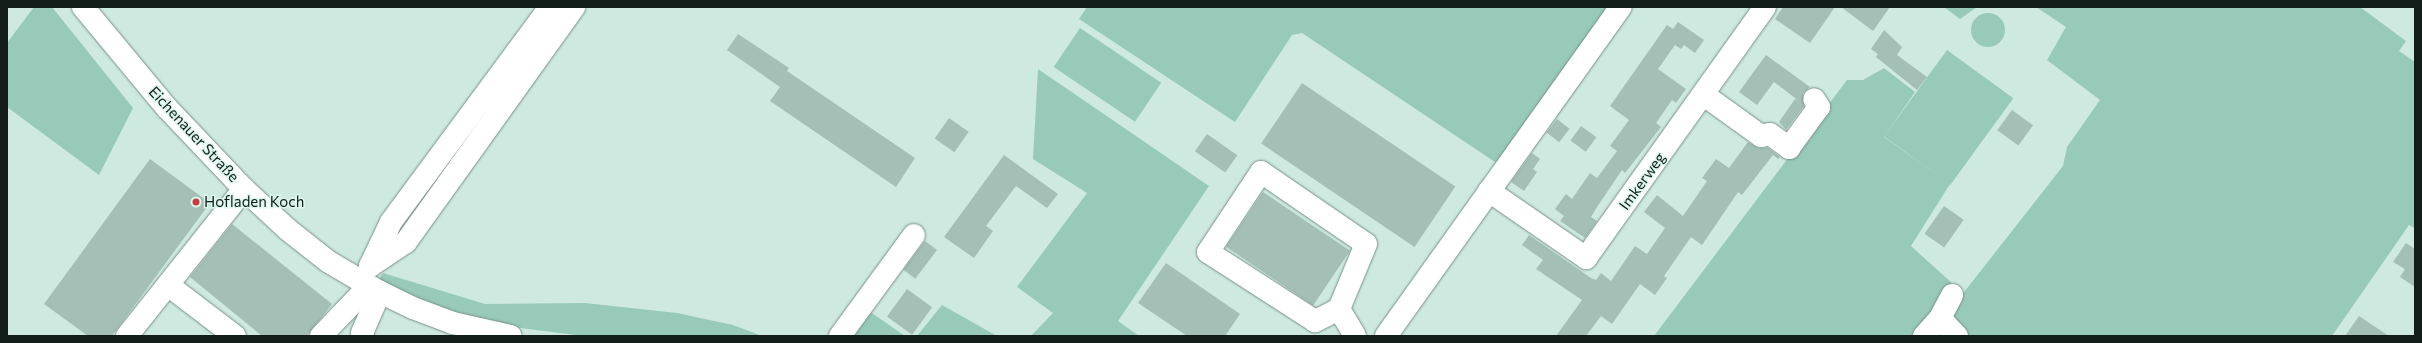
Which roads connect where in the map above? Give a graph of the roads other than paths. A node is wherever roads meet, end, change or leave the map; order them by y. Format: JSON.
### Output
{"nodes":[{"id":1,"x":83,"y":7,"type":"edge"},
{"id":2,"x":550,"y":7,"type":"edge"},
{"id":3,"x":574,"y":7,"type":"edge"},
{"id":4,"x":1621,"y":7,"type":"edge"},
{"id":5,"x":1765,"y":7,"type":"edge"},
{"id":6,"x":1704,"y":96,"type":"junction"},
{"id":7,"x":1814,"y":99,"type":"dead end"},
{"id":8,"x":244,"y":189,"type":"junction"},
{"id":9,"x":1489,"y":191,"type":"junction"},
{"id":10,"x":914,"y":235,"type":"dead end"},
{"id":11,"x":371,"y":282,"type":"junction"},
{"id":12,"x":168,"y":285,"type":"junction"},
{"id":13,"x":1952,"y":295,"type":"dead end"},
{"id":14,"x":1339,"y":309,"type":"junction"},
{"id":15,"x":1940,"y":318,"type":"junction"},
{"id":16,"x":362,"y":335,"type":"edge"},
{"id":17,"x":128,"y":336,"type":"edge"},
{"id":18,"x":235,"y":336,"type":"edge"},
{"id":19,"x":321,"y":336,"type":"edge"},
{"id":20,"x":511,"y":336,"type":"edge"},
{"id":21,"x":840,"y":336,"type":"edge"},
{"id":22,"x":1355,"y":336,"type":"edge"},
{"id":23,"x":1386,"y":336,"type":"edge"},
{"id":24,"x":1924,"y":336,"type":"edge"},
{"id":25,"x":1957,"y":336,"type":"edge"}],
"edges":[{"from":1,"to":8,"type":"street","name":"Eichenauer Straße"},
{"from":2,"to":11,"type":"street"},
{"from":3,"to":11,"type":"street"},
{"from":4,"to":9,"type":"street"},
{"from":5,"to":6,"type":"street","name":"Imkerweg"},
{"from":6,"to":7,"type":"street"},
{"from":6,"to":9,"type":"street","name":"Imkerweg"},
{"from":8,"to":11,"type":"street","name":"Eichenauer Straße"},
{"from":8,"to":12,"type":"street"},
{"from":9,"to":23,"type":"street"},
{"from":10,"to":21,"type":"street"},
{"from":11,"to":16,"type":"street"},
{"from":11,"to":19,"type":"street"},
{"from":11,"to":20,"type":"street","name":"Eichenauer Straße"},
{"from":12,"to":17,"type":"street"},
{"from":12,"to":18,"type":"street"},
{"from":13,"to":15,"type":"street"},
{"from":14,"to":14,"type":"street"},
{"from":14,"to":22,"type":"street"},
{"from":15,"to":24,"type":"street"},
{"from":15,"to":25,"type":"street"}]}
